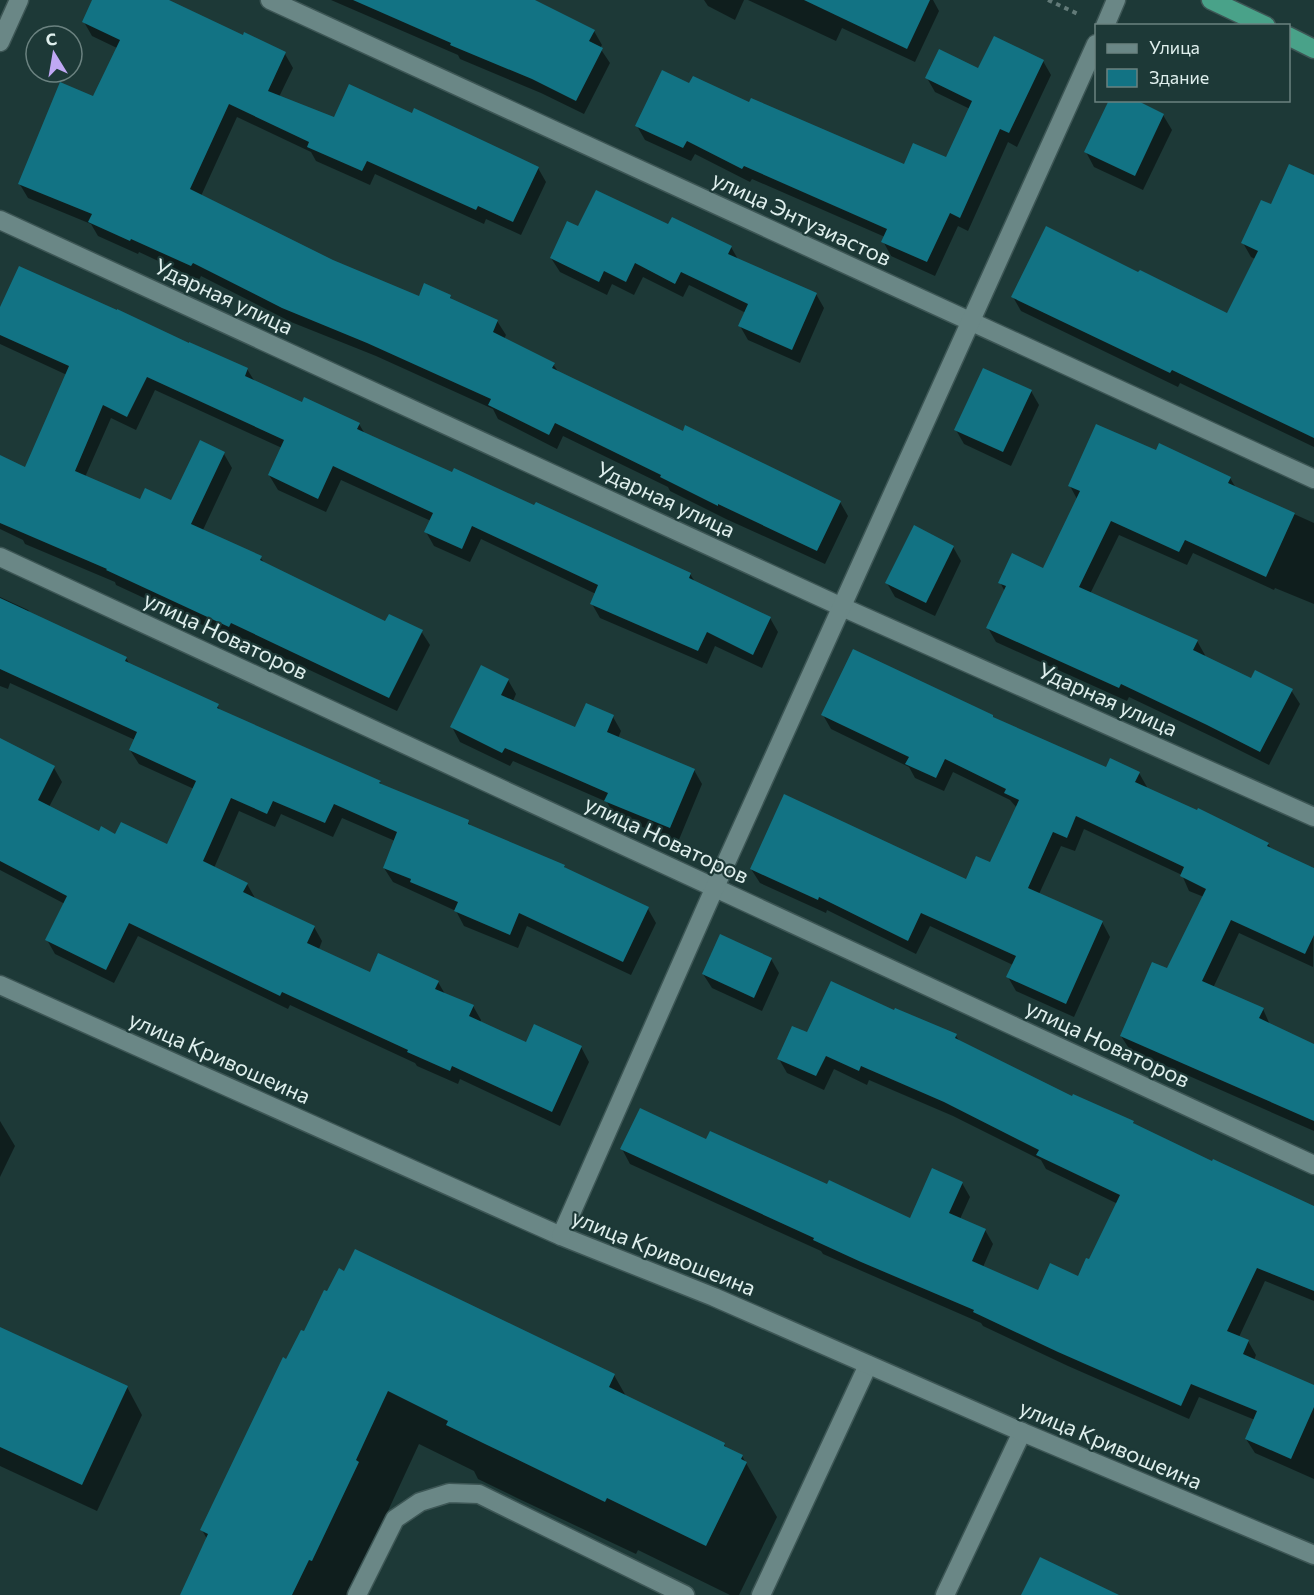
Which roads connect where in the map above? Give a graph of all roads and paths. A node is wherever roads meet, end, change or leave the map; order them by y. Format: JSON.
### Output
{"nodes":[{"id":1,"x":19,"y":0,"type":"edge"},
{"id":2,"x":270,"y":0,"type":"edge"},
{"id":3,"x":1048,"y":0,"type":"edge"},
{"id":4,"x":1116,"y":0,"type":"edge"},
{"id":5,"x":1211,"y":0,"type":"edge"},
{"id":6,"x":1080,"y":15,"type":"dead end"},
{"id":7,"x":1106,"y":24,"type":"edge"},
{"id":8,"x":1262,"y":24,"type":"edge"},
{"id":9,"x":1290,"y":37,"type":"edge"},
{"id":10,"x":0,"y":42,"type":"edge"},
{"id":11,"x":1095,"y":46,"type":"edge"},
{"id":12,"x":1314,"y":49,"type":"edge"},
{"id":13,"x":0,"y":219,"type":"edge"},
{"id":14,"x":971,"y":323,"type":"junction"},
{"id":15,"x":1314,"y":479,"type":"edge"},
{"id":16,"x":0,"y":557,"type":"edge"},
{"id":17,"x":842,"y":607,"type":"junction"},
{"id":18,"x":1314,"y":817,"type":"edge"},
{"id":19,"x":715,"y":887,"type":"junction"},
{"id":20,"x":0,"y":985,"type":"edge"},
{"id":21,"x":1314,"y":1166,"type":"edge"},
{"id":22,"x":561,"y":1236,"type":"junction"},
{"id":23,"x":868,"y":1365,"type":"junction"},
{"id":24,"x":1022,"y":1432,"type":"junction"},
{"id":25,"x":1314,"y":1555,"type":"edge"},
{"id":26,"x":357,"y":1595,"type":"edge"},
{"id":27,"x":685,"y":1595,"type":"edge"},
{"id":28,"x":762,"y":1595,"type":"edge"},
{"id":29,"x":945,"y":1595,"type":"edge"}],
"edges":[{"from":1,"to":10,"type":"street"},
{"from":2,"to":14,"type":"street","name":"улица Энтузиастов"},
{"from":3,"to":6,"type":"path"},
{"from":4,"to":7,"type":"street"},
{"from":5,"to":8,"type":"highway"},
{"from":9,"to":12,"type":"highway"},
{"from":11,"to":14,"type":"street"},
{"from":13,"to":17,"type":"street","name":"Ударная улица"},
{"from":14,"to":15,"type":"street","name":"улица Энтузиастов"},
{"from":14,"to":17,"type":"street"},
{"from":16,"to":19,"type":"street","name":"улица Новаторов"},
{"from":17,"to":18,"type":"street","name":"Ударная улица"},
{"from":17,"to":19,"type":"street"},
{"from":19,"to":21,"type":"street","name":"улица Новаторов"},
{"from":19,"to":22,"type":"street"},
{"from":20,"to":22,"type":"street","name":"улица Кривошеина"},
{"from":22,"to":23,"type":"street","name":"улица Кривошеина"},
{"from":23,"to":24,"type":"street","name":"улица Кривошеина"},
{"from":23,"to":28,"type":"street"},
{"from":24,"to":25,"type":"street","name":"улица Кривошеина"},
{"from":24,"to":29,"type":"street"},
{"from":26,"to":27,"type":"street"}]}
